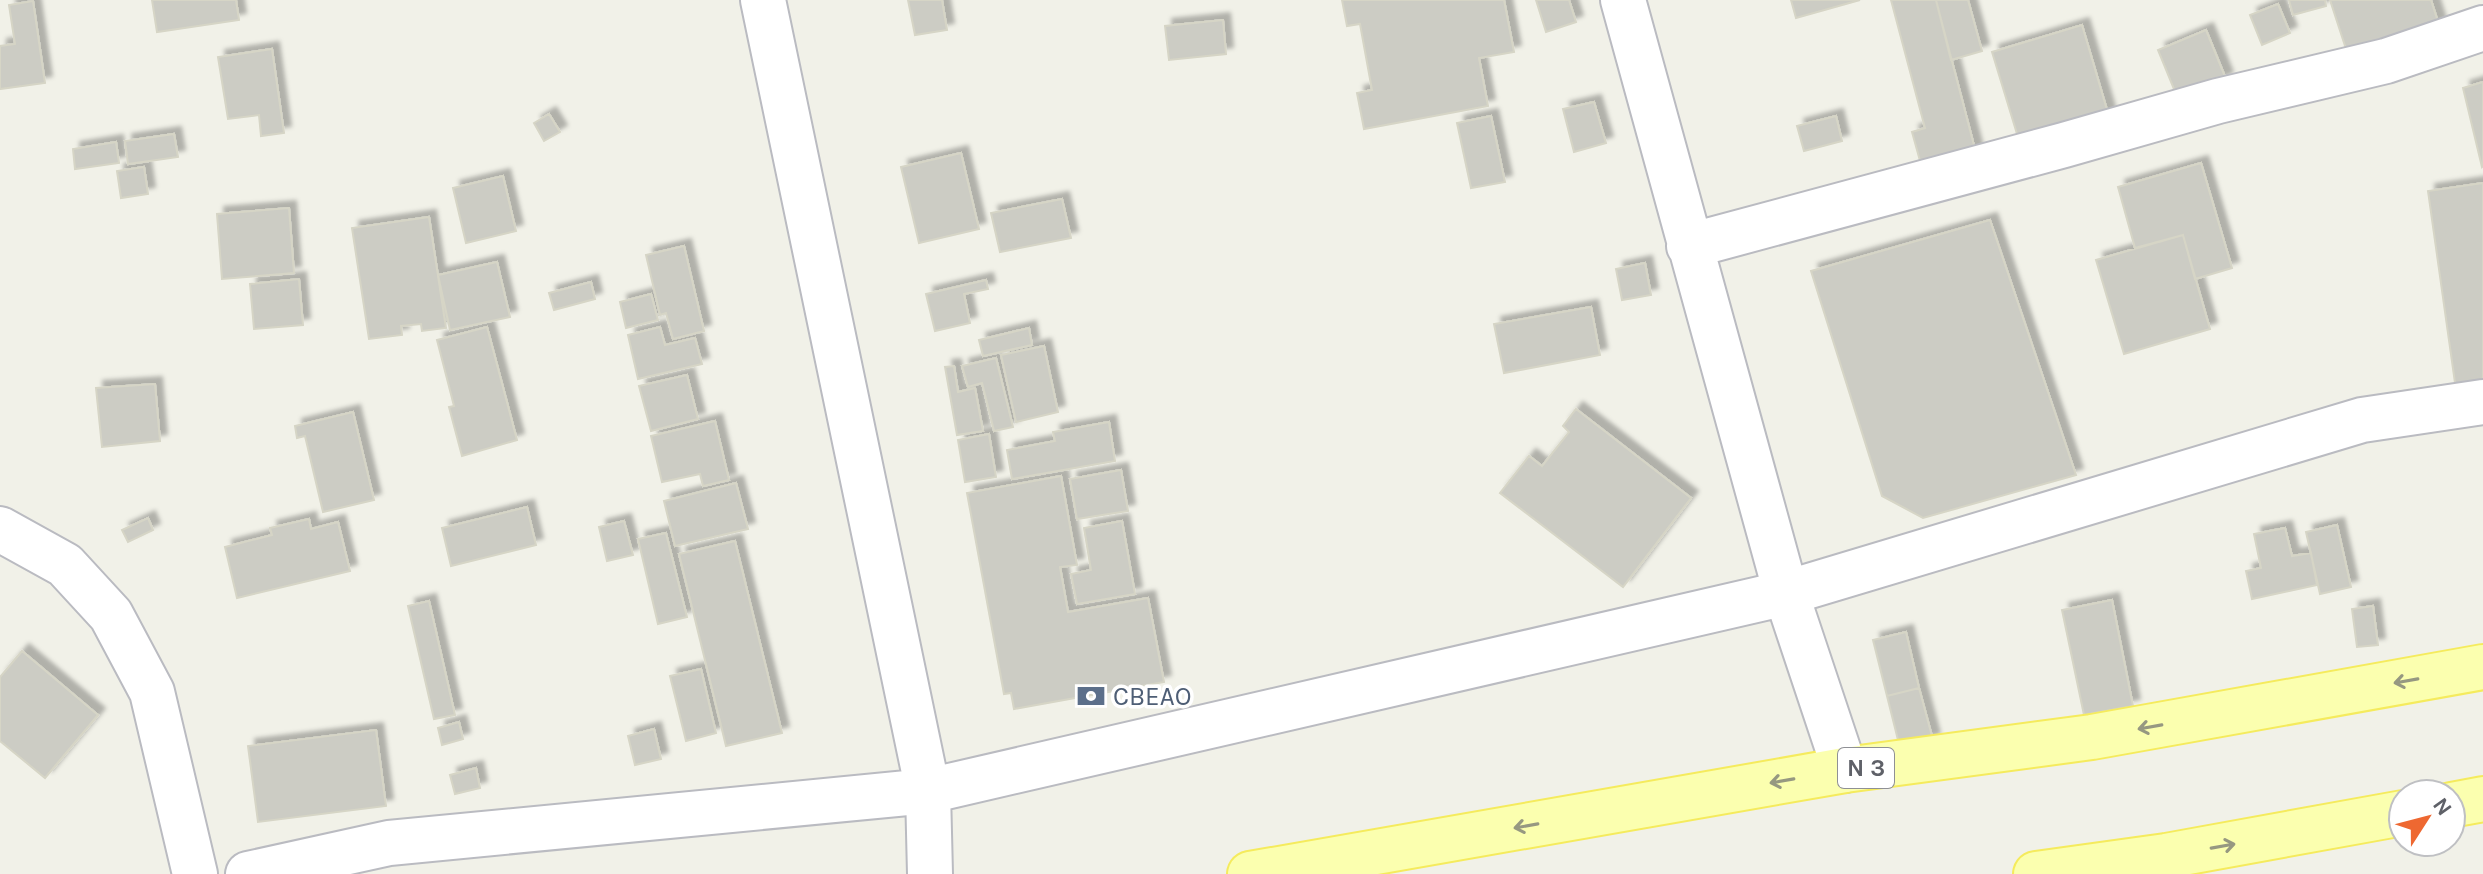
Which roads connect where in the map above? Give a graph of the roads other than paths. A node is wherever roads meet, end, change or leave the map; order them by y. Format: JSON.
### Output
{"nodes":[{"id":1,"x":763,"y":0,"type":"edge"},
{"id":2,"x":1623,"y":0,"type":"edge"},
{"id":3,"x":2483,"y":28,"type":"edge"},
{"id":4,"x":1689,"y":246,"type":"junction"},
{"id":5,"x":2483,"y":402,"type":"edge"},
{"id":6,"x":0,"y":529,"type":"edge"},
{"id":7,"x":1786,"y":593,"type":"junction"},
{"id":8,"x":2483,"y":667,"type":"edge"},
{"id":9,"x":1845,"y":770,"type":"junction"},
{"id":10,"x":928,"y":791,"type":"junction"},
{"id":11,"x":2387,"y":817,"type":"edge"},
{"id":12,"x":2171,"y":865,"type":"edge"},
{"id":13,"x":195,"y":874,"type":"edge"},
{"id":14,"x":248,"y":874,"type":"edge"},
{"id":15,"x":930,"y":874,"type":"edge"},
{"id":16,"x":1250,"y":874,"type":"edge"},
{"id":17,"x":2036,"y":874,"type":"edge"}],
"edges":[{"from":1,"to":10,"type":"street"},
{"from":2,"to":4,"type":"street"},
{"from":3,"to":4,"type":"street"},
{"from":4,"to":7,"type":"street"},
{"from":5,"to":7,"type":"street"},
{"from":6,"to":13,"type":"street"},
{"from":7,"to":9,"type":"street"},
{"from":7,"to":10,"type":"street"},
{"from":8,"to":9,"type":"main road","number":"N 3","one_way":true},
{"from":9,"to":16,"type":"main road","number":"N 3","one_way":true},
{"from":10,"to":14,"type":"street"},
{"from":10,"to":15,"type":"street"},
{"from":12,"to":11,"type":"main road","one_way":true},
{"from":12,"to":17,"type":"main road"}]}
